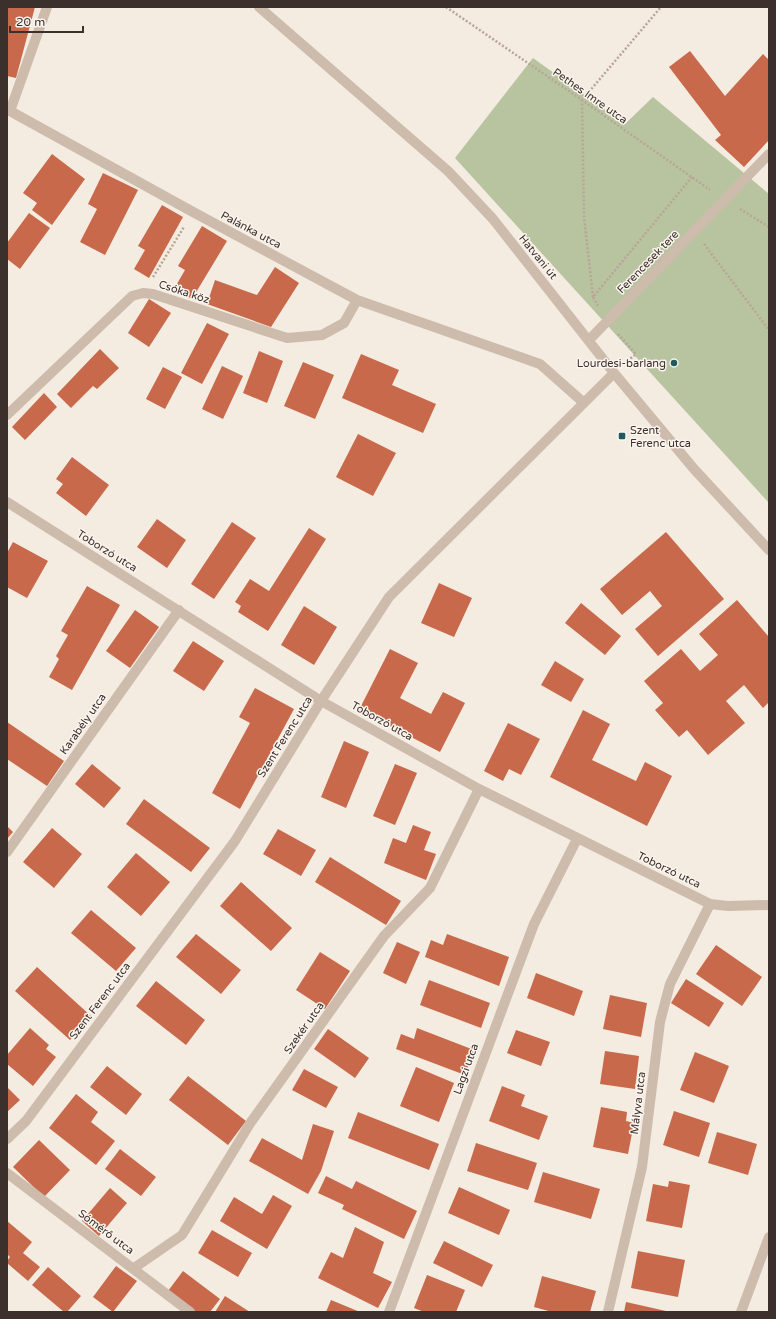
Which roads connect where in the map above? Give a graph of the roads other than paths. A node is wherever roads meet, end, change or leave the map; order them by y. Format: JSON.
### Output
{"nodes":[{"id":1,"x":47,"y":7,"type":"edge"},
{"id":2,"x":259,"y":7,"type":"edge"},
{"id":3,"x":769,"y":154,"type":"edge"},
{"id":4,"x":357,"y":300,"type":"junction"},
{"id":5,"x":589,"y":340,"type":"junction"},
{"id":6,"x":614,"y":373,"type":"junction"},
{"id":7,"x":584,"y":403,"type":"junction"},
{"id":8,"x":7,"y":415,"type":"edge"},
{"id":9,"x":7,"y":502,"type":"edge"},
{"id":10,"x":769,"y":550,"type":"edge"},
{"id":11,"x":179,"y":610,"type":"junction"},
{"id":12,"x":322,"y":701,"type":"junction"},
{"id":13,"x":479,"y":789,"type":"junction"},
{"id":14,"x":577,"y":838,"type":"junction"},
{"id":15,"x":7,"y":852,"type":"edge"},
{"id":16,"x":710,"y":904,"type":"junction"},
{"id":17,"x":769,"y":905,"type":"edge"},
{"id":18,"x":7,"y":1139,"type":"edge"},
{"id":19,"x":7,"y":1173,"type":"edge"},
{"id":20,"x":769,"y":1237,"type":"edge"},
{"id":21,"x":134,"y":1268,"type":"junction"},
{"id":22,"x":190,"y":1312,"type":"edge"},
{"id":23,"x":389,"y":1312,"type":"edge"},
{"id":24,"x":608,"y":1312,"type":"edge"},
{"id":25,"x":742,"y":1312,"type":"edge"}],
"edges":[{"from":1,"to":4,"type":"street","name":"Palánka utca"},
{"from":2,"to":5,"type":"street","name":"Hatvani út"},
{"from":3,"to":5,"type":"street","name":"Ferencesek tere"},
{"from":4,"to":7,"type":"street","name":"Palánka utca"},
{"from":4,"to":8,"type":"street","name":"Csóka köz"},
{"from":5,"to":6,"type":"street","name":"Hatvani út"},
{"from":6,"to":7,"type":"street","name":"Szent Ferenc utca"},
{"from":6,"to":10,"type":"street","name":"Hatvani út"},
{"from":7,"to":12,"type":"street","name":"Szent Ferenc utca"},
{"from":9,"to":11,"type":"street","name":"Toborzó utca"},
{"from":11,"to":12,"type":"street","name":"Toborzó utca"},
{"from":11,"to":15,"type":"street","name":"Karabély utca"},
{"from":12,"to":13,"type":"street","name":"Toborzó utca"},
{"from":12,"to":18,"type":"street","name":"Szent Ferenc utca"},
{"from":13,"to":14,"type":"street","name":"Toborzó utca"},
{"from":13,"to":21,"type":"street","name":"Szekér utca"},
{"from":14,"to":16,"type":"street","name":"Toborzó utca"},
{"from":14,"to":23,"type":"street","name":"Lagzi utca"},
{"from":16,"to":17,"type":"street","name":"Toborzó utca"},
{"from":16,"to":24,"type":"street","name":"Mályva utca"},
{"from":19,"to":21,"type":"street","name":"Sómérő utca"},
{"from":20,"to":25,"type":"street"},
{"from":21,"to":22,"type":"street","name":"Sómérő utca"}]}
